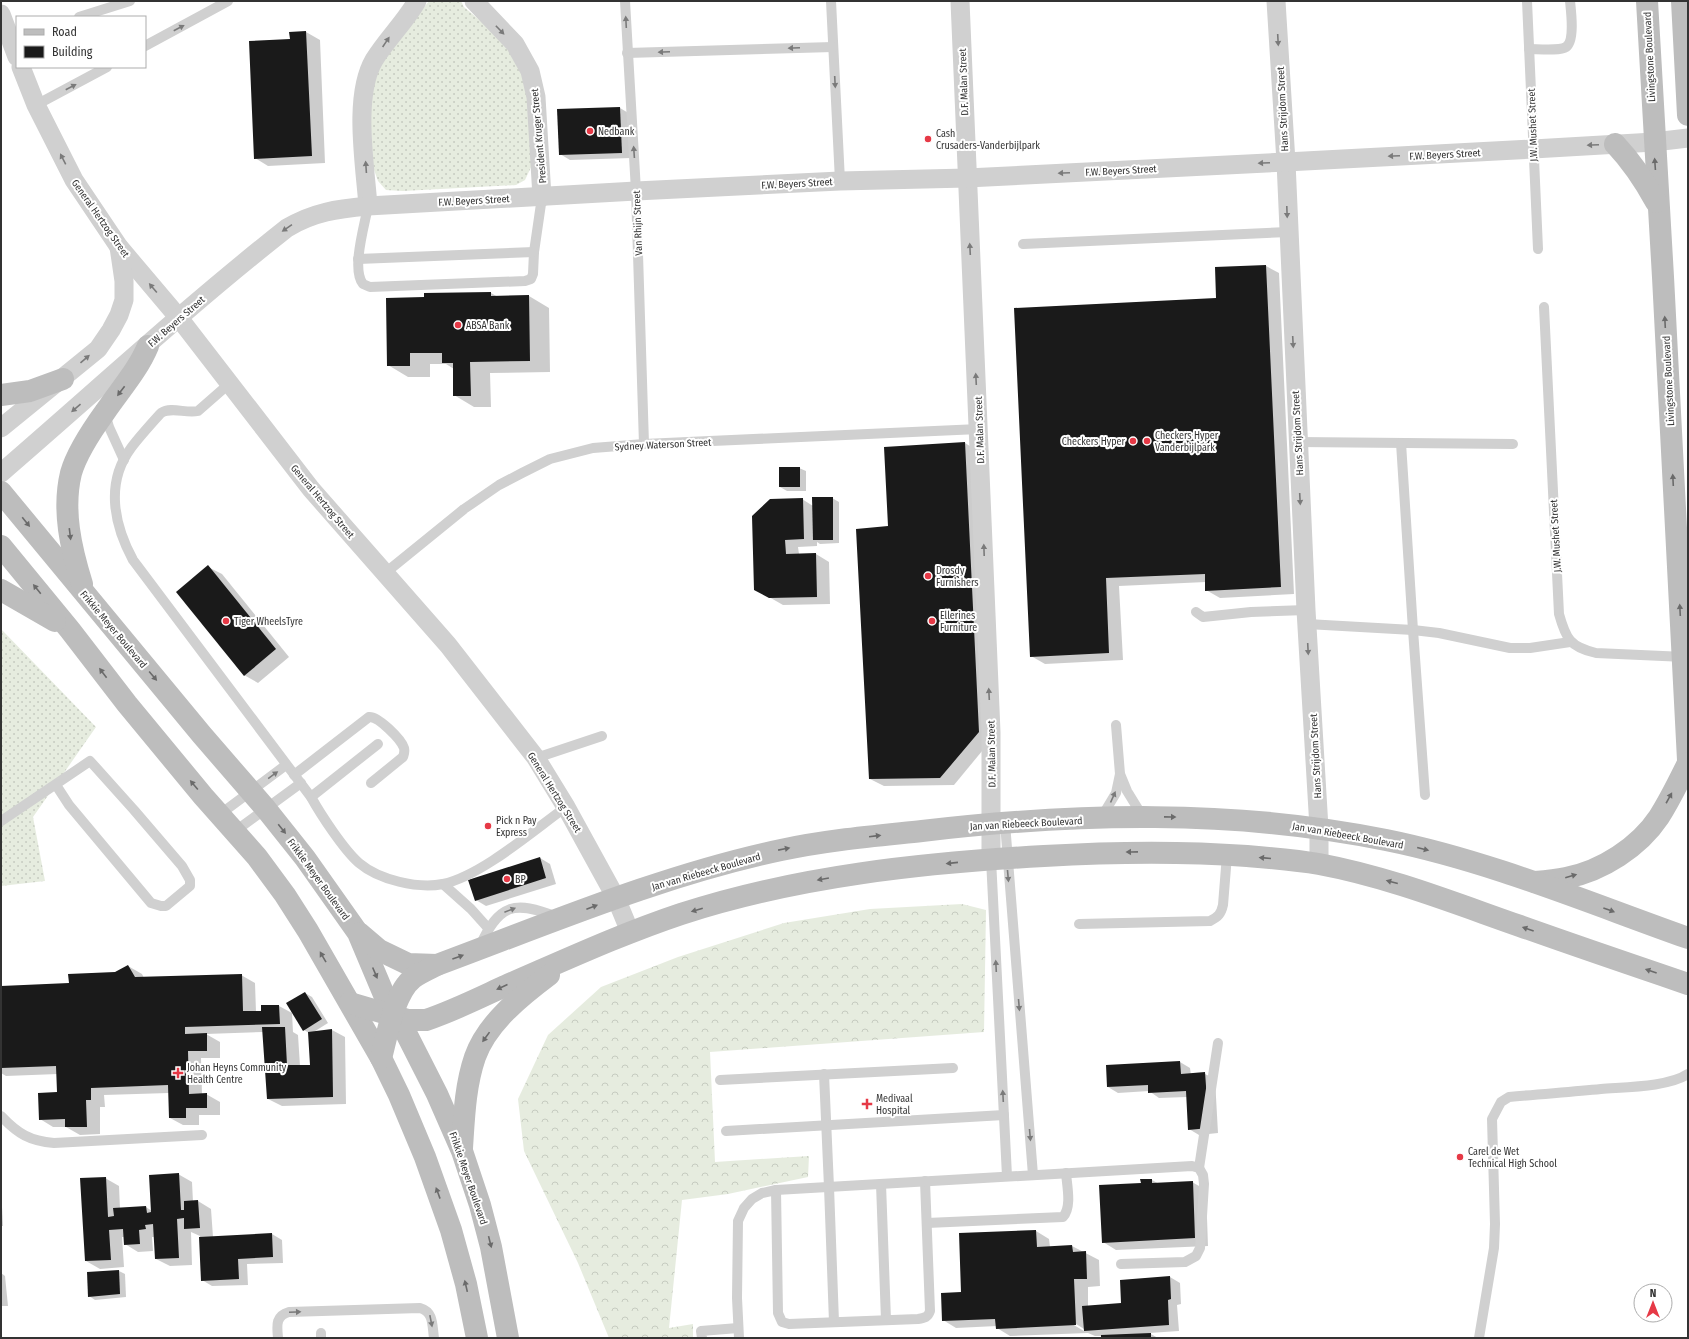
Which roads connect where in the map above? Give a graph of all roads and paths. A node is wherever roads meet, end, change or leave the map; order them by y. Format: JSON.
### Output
{"nodes":[{"id":1,"x":130,"y":1,"type":"edge"},
{"id":2,"x":228,"y":1,"type":"edge"},
{"id":3,"x":417,"y":1,"type":"edge"},
{"id":4,"x":474,"y":1,"type":"edge"},
{"id":5,"x":625,"y":1,"type":"edge"},
{"id":6,"x":831,"y":1,"type":"edge"},
{"id":7,"x":960,"y":1,"type":"edge"},
{"id":8,"x":1276,"y":1,"type":"edge"},
{"id":9,"x":1527,"y":1,"type":"edge"},
{"id":10,"x":1570,"y":1,"type":"edge"},
{"id":11,"x":1646,"y":1,"type":"edge"},
{"id":12,"x":1682,"y":1,"type":"edge"},
{"id":13,"x":1,"y":14,"type":"edge"},
{"id":14,"x":82,"y":16,"type":"edge"},
{"id":15,"x":13,"y":38,"type":"edge"},
{"id":16,"x":146,"y":45,"type":"edge"},
{"id":17,"x":833,"y":47,"type":"junction"},
{"id":18,"x":1529,"y":49,"type":"junction"},
{"id":19,"x":16,"y":52,"type":"edge"},
{"id":20,"x":628,"y":53,"type":"junction"},
{"id":21,"x":21,"y":68,"type":"edge"},
{"id":22,"x":105,"y":68,"type":"edge"},
{"id":23,"x":36,"y":105,"type":"junction"},
{"id":24,"x":1688,"y":115,"type":"edge"},
{"id":25,"x":1688,"y":138,"type":"edge"},
{"id":26,"x":1654,"y":142,"type":"junction"},
{"id":27,"x":1614,"y":144,"type":"junction"},
{"id":28,"x":1533,"y":149,"type":"junction"},
{"id":29,"x":1286,"y":162,"type":"junction"},
{"id":30,"x":967,"y":178,"type":"junction"},
{"id":31,"x":840,"y":181,"type":"junction"},
{"id":32,"x":636,"y":191,"type":"junction"},
{"id":33,"x":542,"y":197,"type":"junction"},
{"id":34,"x":368,"y":206,"type":"junction"},
{"id":35,"x":1658,"y":206,"type":"junction"},
{"id":36,"x":1288,"y":232,"type":"junction"},
{"id":37,"x":1023,"y":244,"type":"dead end"},
{"id":38,"x":119,"y":247,"type":"junction"},
{"id":39,"x":1538,"y":249,"type":"dead end"},
{"id":40,"x":534,"y":252,"type":"junction"},
{"id":41,"x":358,"y":259,"type":"junction"},
{"id":42,"x":1544,"y":307,"type":"dead end"},
{"id":43,"x":178,"y":318,"type":"junction"},
{"id":44,"x":148,"y":346,"type":"junction"},
{"id":45,"x":63,"y":379,"type":"junction"},
{"id":46,"x":230,"y":383,"type":"junction"},
{"id":47,"x":1,"y":395,"type":"edge"},
{"id":48,"x":104,"y":412,"type":"junction"},
{"id":49,"x":1,"y":428,"type":"edge"},
{"id":50,"x":979,"y":429,"type":"junction"},
{"id":51,"x":1298,"y":442,"type":"junction"},
{"id":52,"x":1402,"y":443,"type":"junction"},
{"id":53,"x":644,"y":444,"type":"junction"},
{"id":54,"x":1513,"y":444,"type":"dead end"},
{"id":55,"x":124,"y":460,"type":"junction"},
{"id":56,"x":1,"y":474,"type":"edge"},
{"id":57,"x":1,"y":492,"type":"edge"},
{"id":58,"x":1,"y":546,"type":"edge"},
{"id":59,"x":384,"y":574,"type":"junction"},
{"id":60,"x":1,"y":590,"type":"edge"},
{"id":61,"x":85,"y":594,"type":"junction"},
{"id":62,"x":1196,"y":612,"type":"dead end"},
{"id":63,"x":1306,"y":617,"type":"junction"},
{"id":64,"x":70,"y":630,"type":"junction"},
{"id":65,"x":1413,"y":630,"type":"junction"},
{"id":66,"x":1570,"y":642,"type":"junction"},
{"id":67,"x":1686,"y":657,"type":"edge"},
{"id":68,"x":1116,"y":725,"type":"dead end"},
{"id":69,"x":602,"y":736,"type":"dead end"},
{"id":70,"x":378,"y":744,"type":"dead end"},
{"id":71,"x":536,"y":758,"type":"junction"},
{"id":72,"x":1688,"y":761,"type":"edge"},
{"id":73,"x":286,"y":765,"type":"junction"},
{"id":74,"x":1120,"y":774,"type":"junction"},
{"id":75,"x":298,"y":779,"type":"junction"},
{"id":76,"x":371,"y":783,"type":"dead end"},
{"id":77,"x":56,"y":785,"type":"junction"},
{"id":78,"x":251,"y":791,"type":"junction"},
{"id":79,"x":1425,"y":795,"type":"dead end"},
{"id":80,"x":311,"y":797,"type":"junction"},
{"id":81,"x":566,"y":807,"type":"junction"},
{"id":82,"x":266,"y":808,"type":"junction"},
{"id":83,"x":219,"y":815,"type":"junction"},
{"id":84,"x":1142,"y":816,"type":"junction"},
{"id":85,"x":1101,"y":818,"type":"junction"},
{"id":86,"x":1,"y":821,"type":"edge"},
{"id":87,"x":998,"y":823,"type":"junction"},
{"id":88,"x":1319,"y":828,"type":"junction"},
{"id":89,"x":234,"y":832,"type":"junction"},
{"id":90,"x":1226,"y":855,"type":"junction"},
{"id":91,"x":999,"y":859,"type":"junction"},
{"id":92,"x":1319,"y":864,"type":"junction"},
{"id":93,"x":1532,"y":882,"type":"junction"},
{"id":94,"x":443,"y":884,"type":"junction"},
{"id":95,"x":616,"y":898,"type":"junction"},
{"id":96,"x":561,"y":919,"type":"junction"},
{"id":97,"x":1079,"y":924,"type":"dead end"},
{"id":98,"x":488,"y":928,"type":"junction"},
{"id":99,"x":630,"y":932,"type":"junction"},
{"id":100,"x":358,"y":933,"type":"junction"},
{"id":101,"x":1688,"y":938,"type":"edge"},
{"id":102,"x":478,"y":950,"type":"junction"},
{"id":103,"x":576,"y":955,"type":"junction"},
{"id":104,"x":437,"y":965,"type":"junction"},
{"id":105,"x":1688,"y":984,"type":"edge"},
{"id":106,"x":350,"y":1003,"type":"junction"},
{"id":107,"x":393,"y":1016,"type":"junction"},
{"id":108,"x":1218,"y":1043,"type":"dead end"},
{"id":109,"x":381,"y":1058,"type":"junction"},
{"id":110,"x":952,"y":1068,"type":"dead end"},
{"id":111,"x":824,"y":1074,"type":"junction"},
{"id":112,"x":1688,"y":1074,"type":"edge"},
{"id":113,"x":720,"y":1080,"type":"dead end"},
{"id":114,"x":1004,"y":1115,"type":"junction"},
{"id":115,"x":1,"y":1116,"type":"edge"},
{"id":116,"x":826,"y":1125,"type":"junction"},
{"id":117,"x":726,"y":1131,"type":"dead end"},
{"id":118,"x":202,"y":1135,"type":"dead end"},
{"id":119,"x":462,"y":1151,"type":"junction"},
{"id":120,"x":1199,"y":1168,"type":"junction"},
{"id":121,"x":1066,"y":1173,"type":"junction"},
{"id":122,"x":1033,"y":1175,"type":"junction"},
{"id":123,"x":1007,"y":1176,"type":"junction"},
{"id":124,"x":924,"y":1181,"type":"junction"},
{"id":125,"x":881,"y":1184,"type":"junction"},
{"id":126,"x":829,"y":1187,"type":"junction"},
{"id":127,"x":776,"y":1190,"type":"junction"},
{"id":128,"x":927,"y":1223,"type":"junction"},
{"id":129,"x":1121,"y":1264,"type":"dead end"},
{"id":130,"x":886,"y":1320,"type":"junction"},
{"id":131,"x":834,"y":1322,"type":"junction"},
{"id":132,"x":739,"y":1333,"type":"edge"},
{"id":133,"x":476,"y":1335,"type":"edge"},
{"id":134,"x":278,"y":1338,"type":"edge"},
{"id":135,"x":434,"y":1338,"type":"edge"},
{"id":136,"x":508,"y":1338,"type":"edge"},
{"id":137,"x":702,"y":1338,"type":"edge"},
{"id":138,"x":1479,"y":1338,"type":"edge"}],
"edges":[{"from":1,"to":14,"type":"lane"},
{"from":16,"to":2,"type":"lane","one_way":true},
{"from":34,"to":3,"type":"street","one_way":true},
{"from":4,"to":33,"type":"street","name":"President Kruger Street","one_way":true},
{"from":20,"to":5,"type":"lane","name":"Van Rhijn Street","one_way":true},
{"from":6,"to":17,"type":"lane"},
{"from":7,"to":30,"type":"street","name":"D.F. Malan Street"},
{"from":8,"to":29,"type":"street","name":"Hans Strijdom Street","one_way":true},
{"from":9,"to":18,"type":"lane","name":"J.W. Mushet Street"},
{"from":10,"to":18,"type":"lane"},
{"from":11,"to":26,"type":"street","name":"Livingstone Boulevard"},
{"from":12,"to":24,"type":"street"},
{"from":13,"to":15,"type":"street"},
{"from":15,"to":19,"type":"street"},
{"from":17,"to":20,"type":"lane","one_way":true},
{"from":17,"to":31,"type":"lane","one_way":true},
{"from":18,"to":28,"type":"lane","name":"J.W. Mushet Street"},
{"from":32,"to":20,"type":"lane","name":"Van Rhijn Street","one_way":true},
{"from":21,"to":23,"type":"street","name":"General Hertzog Street"},
{"from":23,"to":22,"type":"lane","one_way":true},
{"from":38,"to":23,"type":"street","name":"General Hertzog Street","one_way":true},
{"from":25,"to":26,"type":"street","name":"F.W. Beyers Street"},
{"from":26,"to":27,"type":"street","name":"F.W. Beyers Street"},
{"from":35,"to":26,"type":"street","name":"Livingstone Boulevard","one_way":true},
{"from":27,"to":28,"type":"street","name":"F.W. Beyers Street","one_way":true},
{"from":27,"to":35,"type":"street"},
{"from":28,"to":29,"type":"street","name":"F.W. Beyers Street","one_way":true},
{"from":28,"to":39,"type":"lane","name":"J.W. Mushet Street"},
{"from":29,"to":30,"type":"street","name":"F.W. Beyers Street","one_way":true},
{"from":29,"to":36,"type":"street","name":"Hans Strijdom Street","one_way":true},
{"from":30,"to":31,"type":"street","name":"F.W. Beyers Street"},
{"from":50,"to":30,"type":"street","name":"D.F. Malan Street","one_way":true},
{"from":31,"to":32,"type":"street","name":"F.W. Beyers Street"},
{"from":32,"to":33,"type":"street","name":"F.W. Beyers Street"},
{"from":32,"to":53,"type":"lane","name":"Van Rhijn Street"},
{"from":33,"to":34,"type":"street","name":"F.W. Beyers Street"},
{"from":33,"to":40,"type":"lane"},
{"from":34,"to":41,"type":"lane"},
{"from":34,"to":43,"type":"street","name":"F.W. Beyers Street","one_way":true},
{"from":67,"to":35,"type":"street","name":"Livingstone Boulevard","one_way":true},
{"from":36,"to":37,"type":"lane"},
{"from":36,"to":51,"type":"street","name":"Hans Strijdom Street","one_way":true},
{"from":43,"to":38,"type":"street","name":"General Hertzog Street","one_way":true},
{"from":45,"to":38,"type":"street","one_way":true},
{"from":40,"to":41,"type":"lane"},
{"from":40,"to":41,"type":"lane"},
{"from":42,"to":66,"type":"lane","name":"J.W. Mushet Street"},
{"from":43,"to":44,"type":"street","name":"F.W. Beyers Street"},
{"from":43,"to":46,"type":"street","name":"General Hertzog Street"},
{"from":44,"to":48,"type":"street","one_way":true},
{"from":44,"to":56,"type":"street","name":"F.W. Beyers Street","one_way":true},
{"from":45,"to":47,"type":"street"},
{"from":45,"to":49,"type":"street"},
{"from":46,"to":55,"type":"lane"},
{"from":46,"to":59,"type":"street","name":"General Hertzog Street"},
{"from":48,"to":55,"type":"lane"},
{"from":48,"to":61,"type":"street","one_way":true},
{"from":50,"to":53,"type":"lane","name":"Sydney Waterson Street"},
{"from":87,"to":50,"type":"street","name":"D.F. Malan Street","one_way":true},
{"from":51,"to":52,"type":"lane"},
{"from":51,"to":63,"type":"street","name":"Hans Strijdom Street","one_way":true},
{"from":52,"to":54,"type":"lane"},
{"from":52,"to":65,"type":"lane"},
{"from":53,"to":59,"type":"lane","name":"Sydney Waterson Street"},
{"from":55,"to":73,"type":"lane"},
{"from":57,"to":61,"type":"street","name":"Frikkie Meyer Boulevard","one_way":true},
{"from":64,"to":58,"type":"street","one_way":true},
{"from":59,"to":71,"type":"street","name":"General Hertzog Street"},
{"from":60,"to":64,"type":"street"},
{"from":61,"to":78,"type":"street","name":"Frikkie Meyer Boulevard","one_way":true},
{"from":62,"to":63,"type":"lane"},
{"from":63,"to":65,"type":"lane"},
{"from":63,"to":88,"type":"street","name":"Hans Strijdom Street","one_way":true},
{"from":83,"to":64,"type":"street","one_way":true},
{"from":65,"to":66,"type":"lane"},
{"from":65,"to":79,"type":"lane"},
{"from":66,"to":67,"type":"lane"},
{"from":67,"to":72,"type":"street","name":"Livingstone Boulevard"},
{"from":68,"to":74,"type":"lane"},
{"from":69,"to":71,"type":"lane"},
{"from":70,"to":80,"type":"lane"},
{"from":71,"to":81,"type":"street","name":"General Hertzog Street"},
{"from":93,"to":72,"type":"street","one_way":true},
{"from":73,"to":75,"type":"lane"},
{"from":78,"to":73,"type":"lane","one_way":true},
{"from":74,"to":84,"type":"lane"},
{"from":85,"to":74,"type":"lane","one_way":true},
{"from":75,"to":76,"type":"lane"},
{"from":75,"to":80,"type":"lane"},
{"from":75,"to":82,"type":"lane"},
{"from":77,"to":77,"type":"lane"},
{"from":77,"to":86,"type":"lane"},
{"from":78,"to":82,"type":"street","name":"Frikkie Meyer Boulevard"},
{"from":78,"to":83,"type":"lane"},
{"from":80,"to":94,"type":"lane"},
{"from":81,"to":94,"type":"lane"},
{"from":81,"to":95,"type":"street","name":"General Hertzog Street"},
{"from":82,"to":89,"type":"lane"},
{"from":82,"to":100,"type":"street","name":"Frikkie Meyer Boulevard","one_way":true},
{"from":83,"to":89,"type":"street"},
{"from":84,"to":85,"type":"street","name":"Jan van Riebeeck Boulevard"},
{"from":84,"to":88,"type":"street","name":"Jan van Riebeeck Boulevard","one_way":true},
{"from":85,"to":87,"type":"street","name":"Jan van Riebeeck Boulevard"},
{"from":87,"to":91,"type":"street","name":"D.F. Malan Street"},
{"from":95,"to":87,"type":"street","name":"Jan van Riebeeck Boulevard","one_way":true},
{"from":88,"to":92,"type":"street","name":"Hans Strijdom Street"},
{"from":88,"to":93,"type":"street","name":"Jan van Riebeeck Boulevard","one_way":true},
{"from":106,"to":89,"type":"street","one_way":true},
{"from":90,"to":91,"type":"street","one_way":true},
{"from":92,"to":90,"type":"street","one_way":true},
{"from":90,"to":97,"type":"lane"},
{"from":91,"to":99,"type":"street","one_way":true},
{"from":114,"to":91,"type":"lane","one_way":true},
{"from":91,"to":122,"type":"lane","one_way":true},
{"from":105,"to":92,"type":"street","one_way":true},
{"from":93,"to":101,"type":"street","name":"Jan van Riebeeck Boulevard","one_way":true},
{"from":94,"to":98,"type":"lane"},
{"from":96,"to":95,"type":"street","name":"Jan van Riebeeck Boulevard","one_way":true},
{"from":95,"to":99,"type":"street","name":"General Hertzog Street"},
{"from":98,"to":96,"type":"lane","one_way":true},
{"from":96,"to":102,"type":"street","name":"Jan van Riebeeck Boulevard"},
{"from":98,"to":102,"type":"lane"},
{"from":99,"to":103,"type":"street"},
{"from":100,"to":104,"type":"street"},
{"from":100,"to":107,"type":"street","name":"Frikkie Meyer Boulevard","one_way":true},
{"from":104,"to":102,"type":"street","name":"Jan van Riebeeck Boulevard","one_way":true},
{"from":103,"to":107,"type":"street","one_way":true},
{"from":103,"to":119,"type":"street","one_way":true},
{"from":104,"to":107,"type":"street","name":"Jan van Riebeeck Boulevard"},
{"from":106,"to":107,"type":"street"},
{"from":106,"to":109,"type":"street"},
{"from":107,"to":109,"type":"street","name":"Jan van Riebeeck Boulevard"},
{"from":107,"to":119,"type":"street","name":"Frikkie Meyer Boulevard"},
{"from":108,"to":120,"type":"lane"},
{"from":133,"to":109,"type":"street","one_way":true},
{"from":110,"to":111,"type":"lane"},
{"from":111,"to":113,"type":"lane"},
{"from":111,"to":116,"type":"lane"},
{"from":112,"to":138,"type":"lane"},
{"from":114,"to":116,"type":"lane"},
{"from":114,"to":123,"type":"lane"},
{"from":115,"to":118,"type":"lane"},
{"from":116,"to":117,"type":"lane"},
{"from":116,"to":126,"type":"lane"},
{"from":119,"to":136,"type":"street","name":"Frikkie Meyer Boulevard","one_way":true},
{"from":120,"to":121,"type":"lane"},
{"from":120,"to":129,"type":"lane"},
{"from":121,"to":122,"type":"lane"},
{"from":121,"to":128,"type":"lane"},
{"from":122,"to":123,"type":"lane"},
{"from":123,"to":124,"type":"lane"},
{"from":124,"to":125,"type":"lane"},
{"from":124,"to":128,"type":"lane"},
{"from":125,"to":126,"type":"lane"},
{"from":125,"to":130,"type":"lane"},
{"from":126,"to":127,"type":"lane"},
{"from":126,"to":131,"type":"lane"},
{"from":127,"to":131,"type":"lane"},
{"from":127,"to":132,"type":"lane"},
{"from":128,"to":130,"type":"lane"},
{"from":130,"to":131,"type":"lane"},
{"from":132,"to":137,"type":"lane"},
{"from":134,"to":135,"type":"lane","one_way":true}]}
